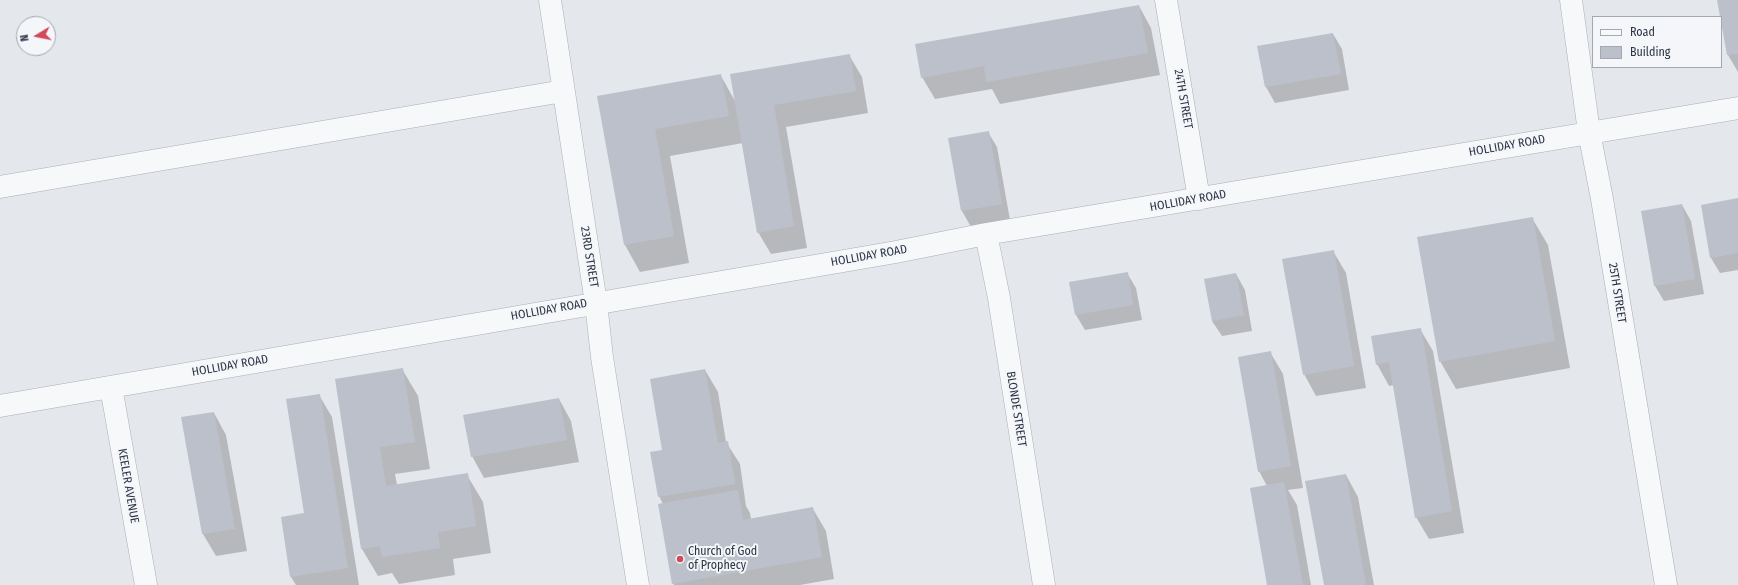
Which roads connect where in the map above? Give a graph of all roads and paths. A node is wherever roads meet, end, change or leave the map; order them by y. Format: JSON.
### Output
{"nodes":[{"id":1,"x":550,"y":0,"type":"edge"},
{"id":2,"x":1166,"y":0,"type":"edge"},
{"id":3,"x":1571,"y":0,"type":"edge"},
{"id":4,"x":564,"y":91,"type":"junction"},
{"id":5,"x":1738,"y":108,"type":"edge"},
{"id":6,"x":1589,"y":132,"type":"junction"},
{"id":7,"x":0,"y":187,"type":"edge"},
{"id":8,"x":1199,"y":199,"type":"junction"},
{"id":9,"x":986,"y":234,"type":"junction"},
{"id":10,"x":596,"y":302,"type":"junction"},
{"id":11,"x":111,"y":387,"type":"junction"},
{"id":12,"x":0,"y":406,"type":"edge"},
{"id":13,"x":146,"y":585,"type":"edge"},
{"id":14,"x":638,"y":585,"type":"edge"},
{"id":15,"x":1044,"y":585,"type":"edge"},
{"id":16,"x":1666,"y":585,"type":"edge"}],
"edges":[{"from":1,"to":4,"type":"street","name":"23RD STREET"},
{"from":2,"to":8,"type":"street","name":"24TH STREET"},
{"from":3,"to":6,"type":"street","name":"25TH STREET"},
{"from":4,"to":7,"type":"street"},
{"from":4,"to":10,"type":"street","name":"23RD STREET"},
{"from":5,"to":6,"type":"street","name":"HOLLIDAY ROAD"},
{"from":6,"to":8,"type":"street","name":"HOLLIDAY ROAD"},
{"from":6,"to":16,"type":"street","name":"25TH STREET"},
{"from":8,"to":9,"type":"street","name":"HOLLIDAY ROAD"},
{"from":9,"to":10,"type":"street","name":"HOLLIDAY ROAD"},
{"from":9,"to":15,"type":"street","name":"BLONDE STREET"},
{"from":10,"to":11,"type":"street","name":"HOLLIDAY ROAD"},
{"from":10,"to":14,"type":"street","name":"23RD STREET"},
{"from":11,"to":12,"type":"street","name":"HOLLIDAY ROAD"},
{"from":11,"to":13,"type":"street","name":"KEELER AVENUE"}]}
